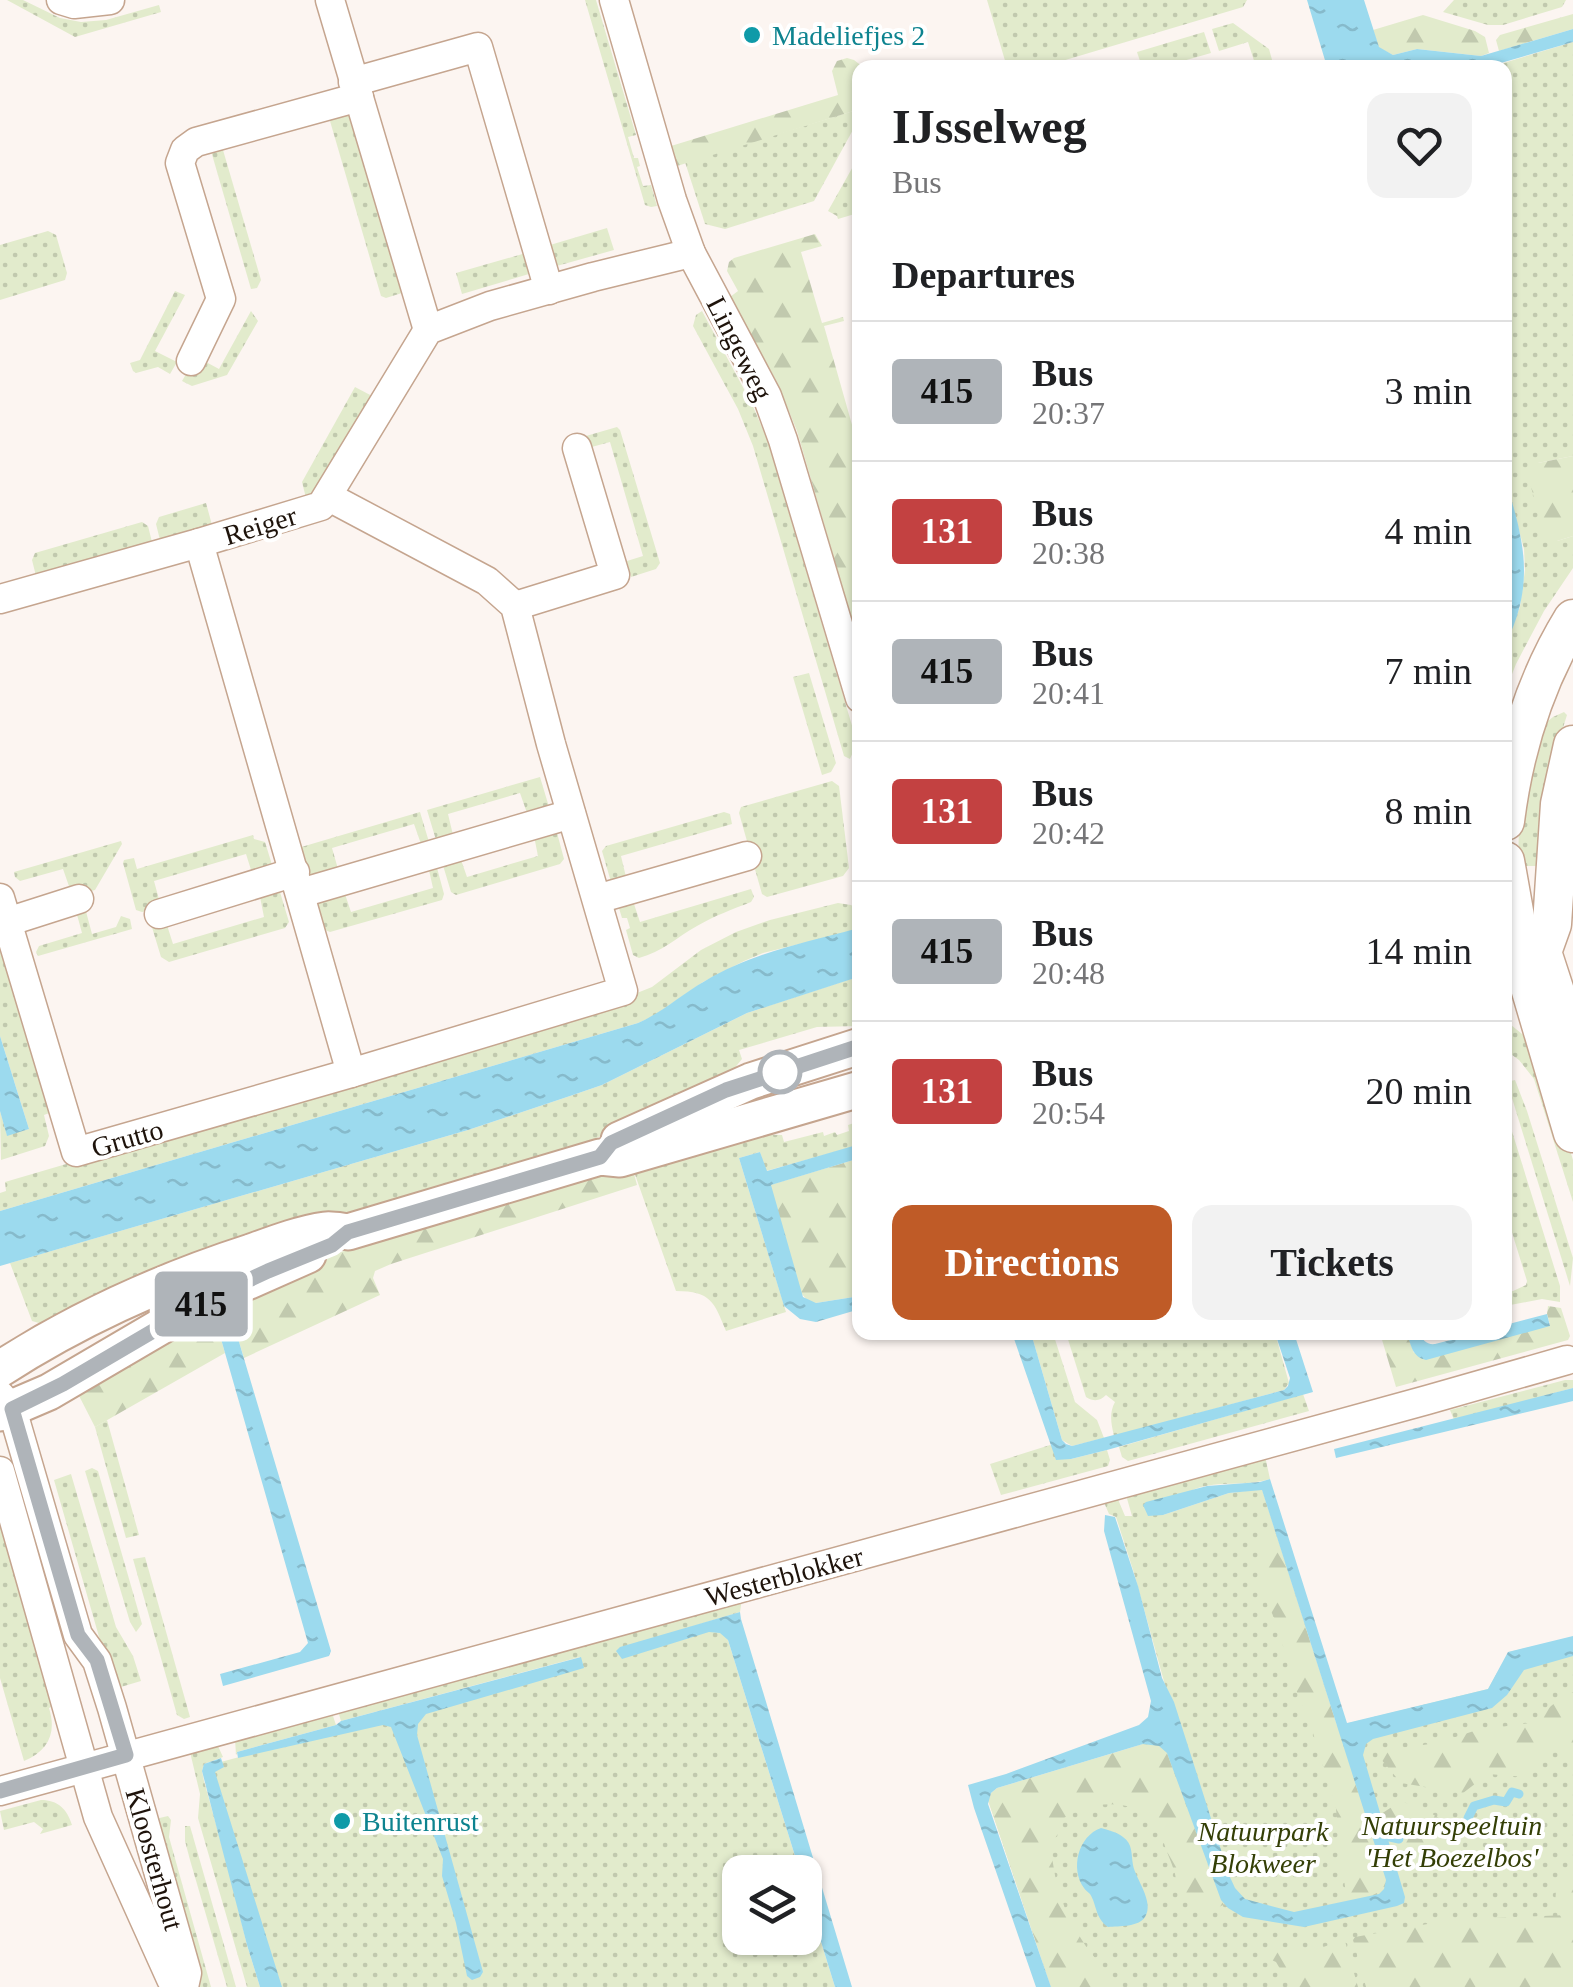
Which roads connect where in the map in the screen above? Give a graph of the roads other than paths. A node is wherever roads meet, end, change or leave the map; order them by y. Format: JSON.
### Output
{"nodes":[{"id":1,"x":61,"y":0,"type":"edge"},
{"id":2,"x":110,"y":0,"type":"edge"},
{"id":3,"x":330,"y":0,"type":"edge"},
{"id":4,"x":614,"y":0,"type":"edge"},
{"id":5,"x":356,"y":89,"type":"junction"},
{"id":6,"x":691,"y":253,"type":"junction"},
{"id":7,"x":548,"y":290,"type":"junction"},
{"id":8,"x":428,"y":330,"type":"junction"},
{"id":9,"x":191,"y":361,"type":"dead end"},
{"id":10,"x":577,"y":448,"type":"dead end"},
{"id":11,"x":329,"y":496,"type":"junction"},
{"id":12,"x":199,"y":543,"type":"junction"},
{"id":13,"x":0,"y":599,"type":"edge"},
{"id":14,"x":515,"y":606,"type":"junction"},
{"id":15,"x":1573,"y":619,"type":"edge"},
{"id":16,"x":852,"y":671,"type":"edge"},
{"id":17,"x":1573,"y":745,"type":"edge"},
{"id":18,"x":1512,"y":780,"type":"edge"},
{"id":19,"x":571,"y":814,"type":"junction"},
{"id":20,"x":747,"y":856,"type":"dead end"},
{"id":21,"x":298,"y":882,"type":"junction"},
{"id":22,"x":78,"y":899,"type":"dead end"},
{"id":23,"x":596,"y":900,"type":"junction"},
{"id":24,"x":3,"y":910,"type":"edge"},
{"id":25,"x":1512,"y":910,"type":"edge"},
{"id":26,"x":159,"y":914,"type":"dead end"},
{"id":27,"x":1519,"y":959,"type":"edge"},
{"id":28,"x":1573,"y":1048,"type":"edge"},
{"id":29,"x":852,"y":1049,"type":"edge"},
{"id":30,"x":351,"y":1073,"type":"junction"},
{"id":31,"x":852,"y":1091,"type":"edge"},
{"id":32,"x":1573,"y":1134,"type":"edge"},
{"id":33,"x":600,"y":1157,"type":"junction"},
{"id":34,"x":348,"y":1232,"type":"junction"},
{"id":35,"x":1567,"y":1360,"type":"dead end"},
{"id":36,"x":0,"y":1369,"type":"edge"},
{"id":37,"x":4,"y":1406,"type":"edge"},
{"id":38,"x":0,"y":1471,"type":"edge"},
{"id":39,"x":126,"y":1755,"type":"junction"},
{"id":40,"x":84,"y":1767,"type":"junction"},
{"id":41,"x":0,"y":1791,"type":"edge"},
{"id":42,"x":182,"y":1987,"type":"edge"}],
"edges":[{"from":1,"to":2,"type":"street"},
{"from":3,"to":5,"type":"street"},
{"from":4,"to":6,"type":"street","name":"Lingeweg"},
{"from":5,"to":7,"type":"street"},
{"from":5,"to":8,"type":"street"},
{"from":5,"to":9,"type":"street"},
{"from":6,"to":7,"type":"street"},
{"from":6,"to":16,"type":"street","name":"Lingeweg"},
{"from":7,"to":8,"type":"street"},
{"from":8,"to":11,"type":"street","name":"Reiger"},
{"from":10,"to":14,"type":"street"},
{"from":11,"to":12,"type":"street","name":"Reiger"},
{"from":11,"to":14,"type":"street"},
{"from":12,"to":13,"type":"street","name":"Reiger"},
{"from":12,"to":21,"type":"street"},
{"from":14,"to":19,"type":"street","name":"Grutto"},
{"from":15,"to":18,"type":"main road"},
{"from":17,"to":27,"type":"main road"},
{"from":19,"to":21,"type":"street"},
{"from":19,"to":23,"type":"street","name":"Grutto"},
{"from":20,"to":23,"type":"street"},
{"from":21,"to":26,"type":"street"},
{"from":21,"to":30,"type":"street"},
{"from":22,"to":24,"type":"street","name":"Grutto"},
{"from":23,"to":30,"type":"street","name":"Grutto"},
{"from":24,"to":30,"type":"street","name":"Grutto"},
{"from":25,"to":27,"type":"main road"},
{"from":27,"to":28,"type":"main road"},
{"from":27,"to":32,"type":"main road"},
{"from":29,"to":33,"type":"street"},
{"from":31,"to":33,"type":"street"},
{"from":33,"to":34,"type":"street"},
{"from":34,"to":36,"type":"street"},
{"from":34,"to":37,"type":"street"},
{"from":35,"to":39,"type":"street","name":"Westerblokker"},
{"from":37,"to":39,"type":"street","name":"Kloosterhout"},
{"from":38,"to":40,"type":"street","name":"Kloosterhout"},
{"from":39,"to":40,"type":"street","name":"Westerblokker"},
{"from":39,"to":42,"type":"street","name":"Kloosterhout"},
{"from":40,"to":41,"type":"street","name":"Westerblokker"},
{"from":40,"to":42,"type":"street","name":"Kloosterhout"}]}
